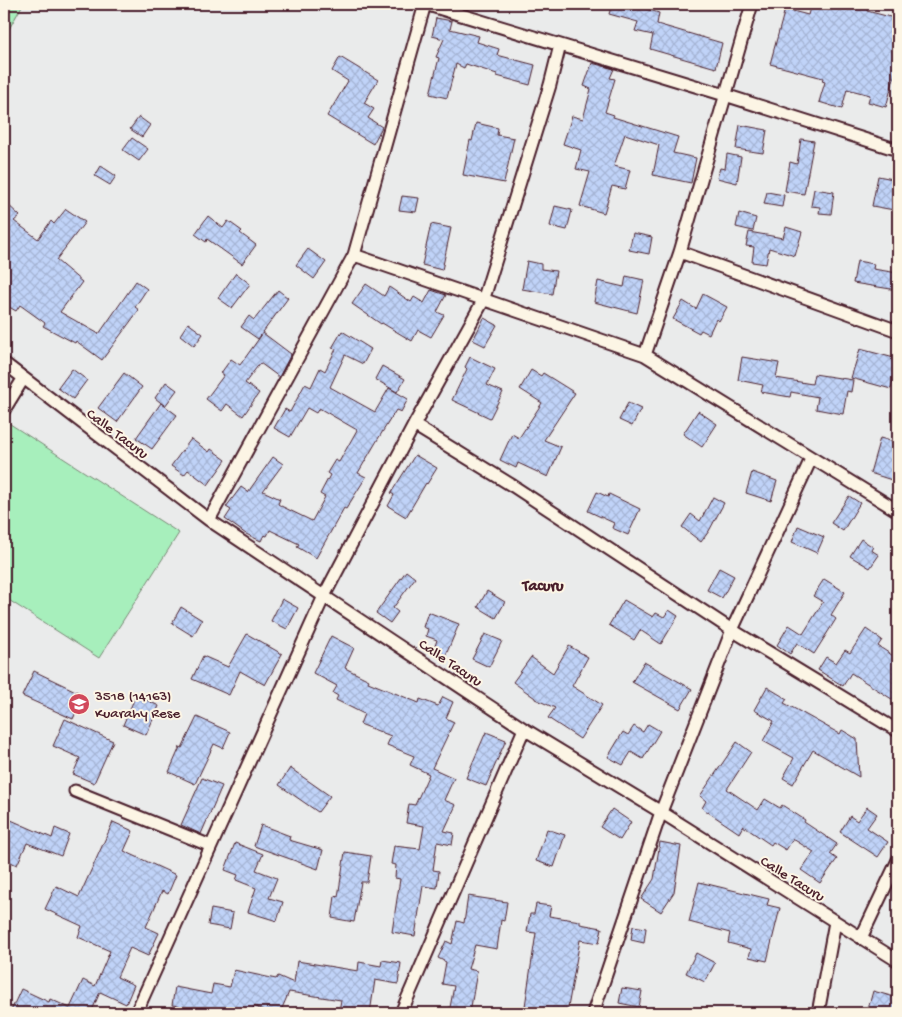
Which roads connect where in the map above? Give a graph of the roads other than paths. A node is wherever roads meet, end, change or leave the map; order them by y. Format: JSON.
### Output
{"nodes":[{"id":1,"x":425,"y":4,"type":"edge"},
{"id":2,"x":752,"y":4,"type":"edge"},
{"id":3,"x":560,"y":45,"type":"junction"},
{"id":4,"x":725,"y":95,"type":"junction"},
{"id":5,"x":898,"y":150,"type":"edge"},
{"id":6,"x":680,"y":252,"type":"junction"},
{"id":7,"x":354,"y":255,"type":"junction"},
{"id":8,"x":483,"y":300,"type":"junction"},
{"id":9,"x":898,"y":331,"type":"edge"},
{"id":10,"x":645,"y":355,"type":"junction"},
{"id":11,"x":4,"y":363,"type":"edge"},
{"id":12,"x":23,"y":379,"type":"junction"},
{"id":13,"x":4,"y":410,"type":"edge"},
{"id":14,"x":414,"y":425,"type":"junction"},
{"id":15,"x":811,"y":458,"type":"junction"},
{"id":16,"x":898,"y":511,"type":"edge"},
{"id":17,"x":209,"y":520,"type":"junction"},
{"id":18,"x":324,"y":596,"type":"junction"},
{"id":19,"x":732,"y":630,"type":"junction"},
{"id":20,"x":524,"y":729,"type":"junction"},
{"id":21,"x":898,"y":731,"type":"edge"},
{"id":22,"x":75,"y":791,"type":"dead end"},
{"id":23,"x":661,"y":812,"type":"junction"},
{"id":24,"x":211,"y":846,"type":"junction"},
{"id":25,"x":898,"y":860,"type":"edge"},
{"id":26,"x":835,"y":922,"type":"junction"},
{"id":27,"x":862,"y":938,"type":"junction"},
{"id":28,"x":898,"y":961,"type":"edge"},
{"id":29,"x":136,"y":1013,"type":"edge"},
{"id":30,"x":401,"y":1013,"type":"edge"},
{"id":31,"x":593,"y":1013,"type":"edge"},
{"id":32,"x":818,"y":1013,"type":"edge"}],
"edges":[{"from":1,"to":3,"type":"street"},
{"from":1,"to":7,"type":"street"},
{"from":2,"to":4,"type":"street"},
{"from":3,"to":4,"type":"street"},
{"from":3,"to":8,"type":"street"},
{"from":4,"to":5,"type":"street"},
{"from":4,"to":6,"type":"street"},
{"from":6,"to":9,"type":"street"},
{"from":6,"to":10,"type":"street"},
{"from":7,"to":8,"type":"street"},
{"from":7,"to":17,"type":"street"},
{"from":8,"to":10,"type":"street"},
{"from":8,"to":14,"type":"street"},
{"from":10,"to":15,"type":"street"},
{"from":11,"to":12,"type":"street","name":"Calle Tacuru"},
{"from":12,"to":13,"type":"street"},
{"from":12,"to":17,"type":"street","name":"Calle Tacuru"},
{"from":14,"to":18,"type":"street"},
{"from":14,"to":19,"type":"street"},
{"from":15,"to":16,"type":"street"},
{"from":15,"to":19,"type":"street"},
{"from":17,"to":18,"type":"street","name":"Calle Tacuru"},
{"from":18,"to":20,"type":"street","name":"Calle Tacuru"},
{"from":18,"to":24,"type":"street"},
{"from":19,"to":21,"type":"street"},
{"from":19,"to":23,"type":"street"},
{"from":20,"to":23,"type":"street","name":"Calle Tacuru"},
{"from":20,"to":30,"type":"street"},
{"from":22,"to":24,"type":"street"},
{"from":23,"to":26,"type":"street","name":"Calle Tacuru"},
{"from":23,"to":31,"type":"street"},
{"from":24,"to":29,"type":"street"},
{"from":25,"to":27,"type":"street"},
{"from":26,"to":27,"type":"street","name":"Calle Tacuru"},
{"from":26,"to":32,"type":"street"},
{"from":27,"to":28,"type":"street","name":"Calle Tacuru"}]}
